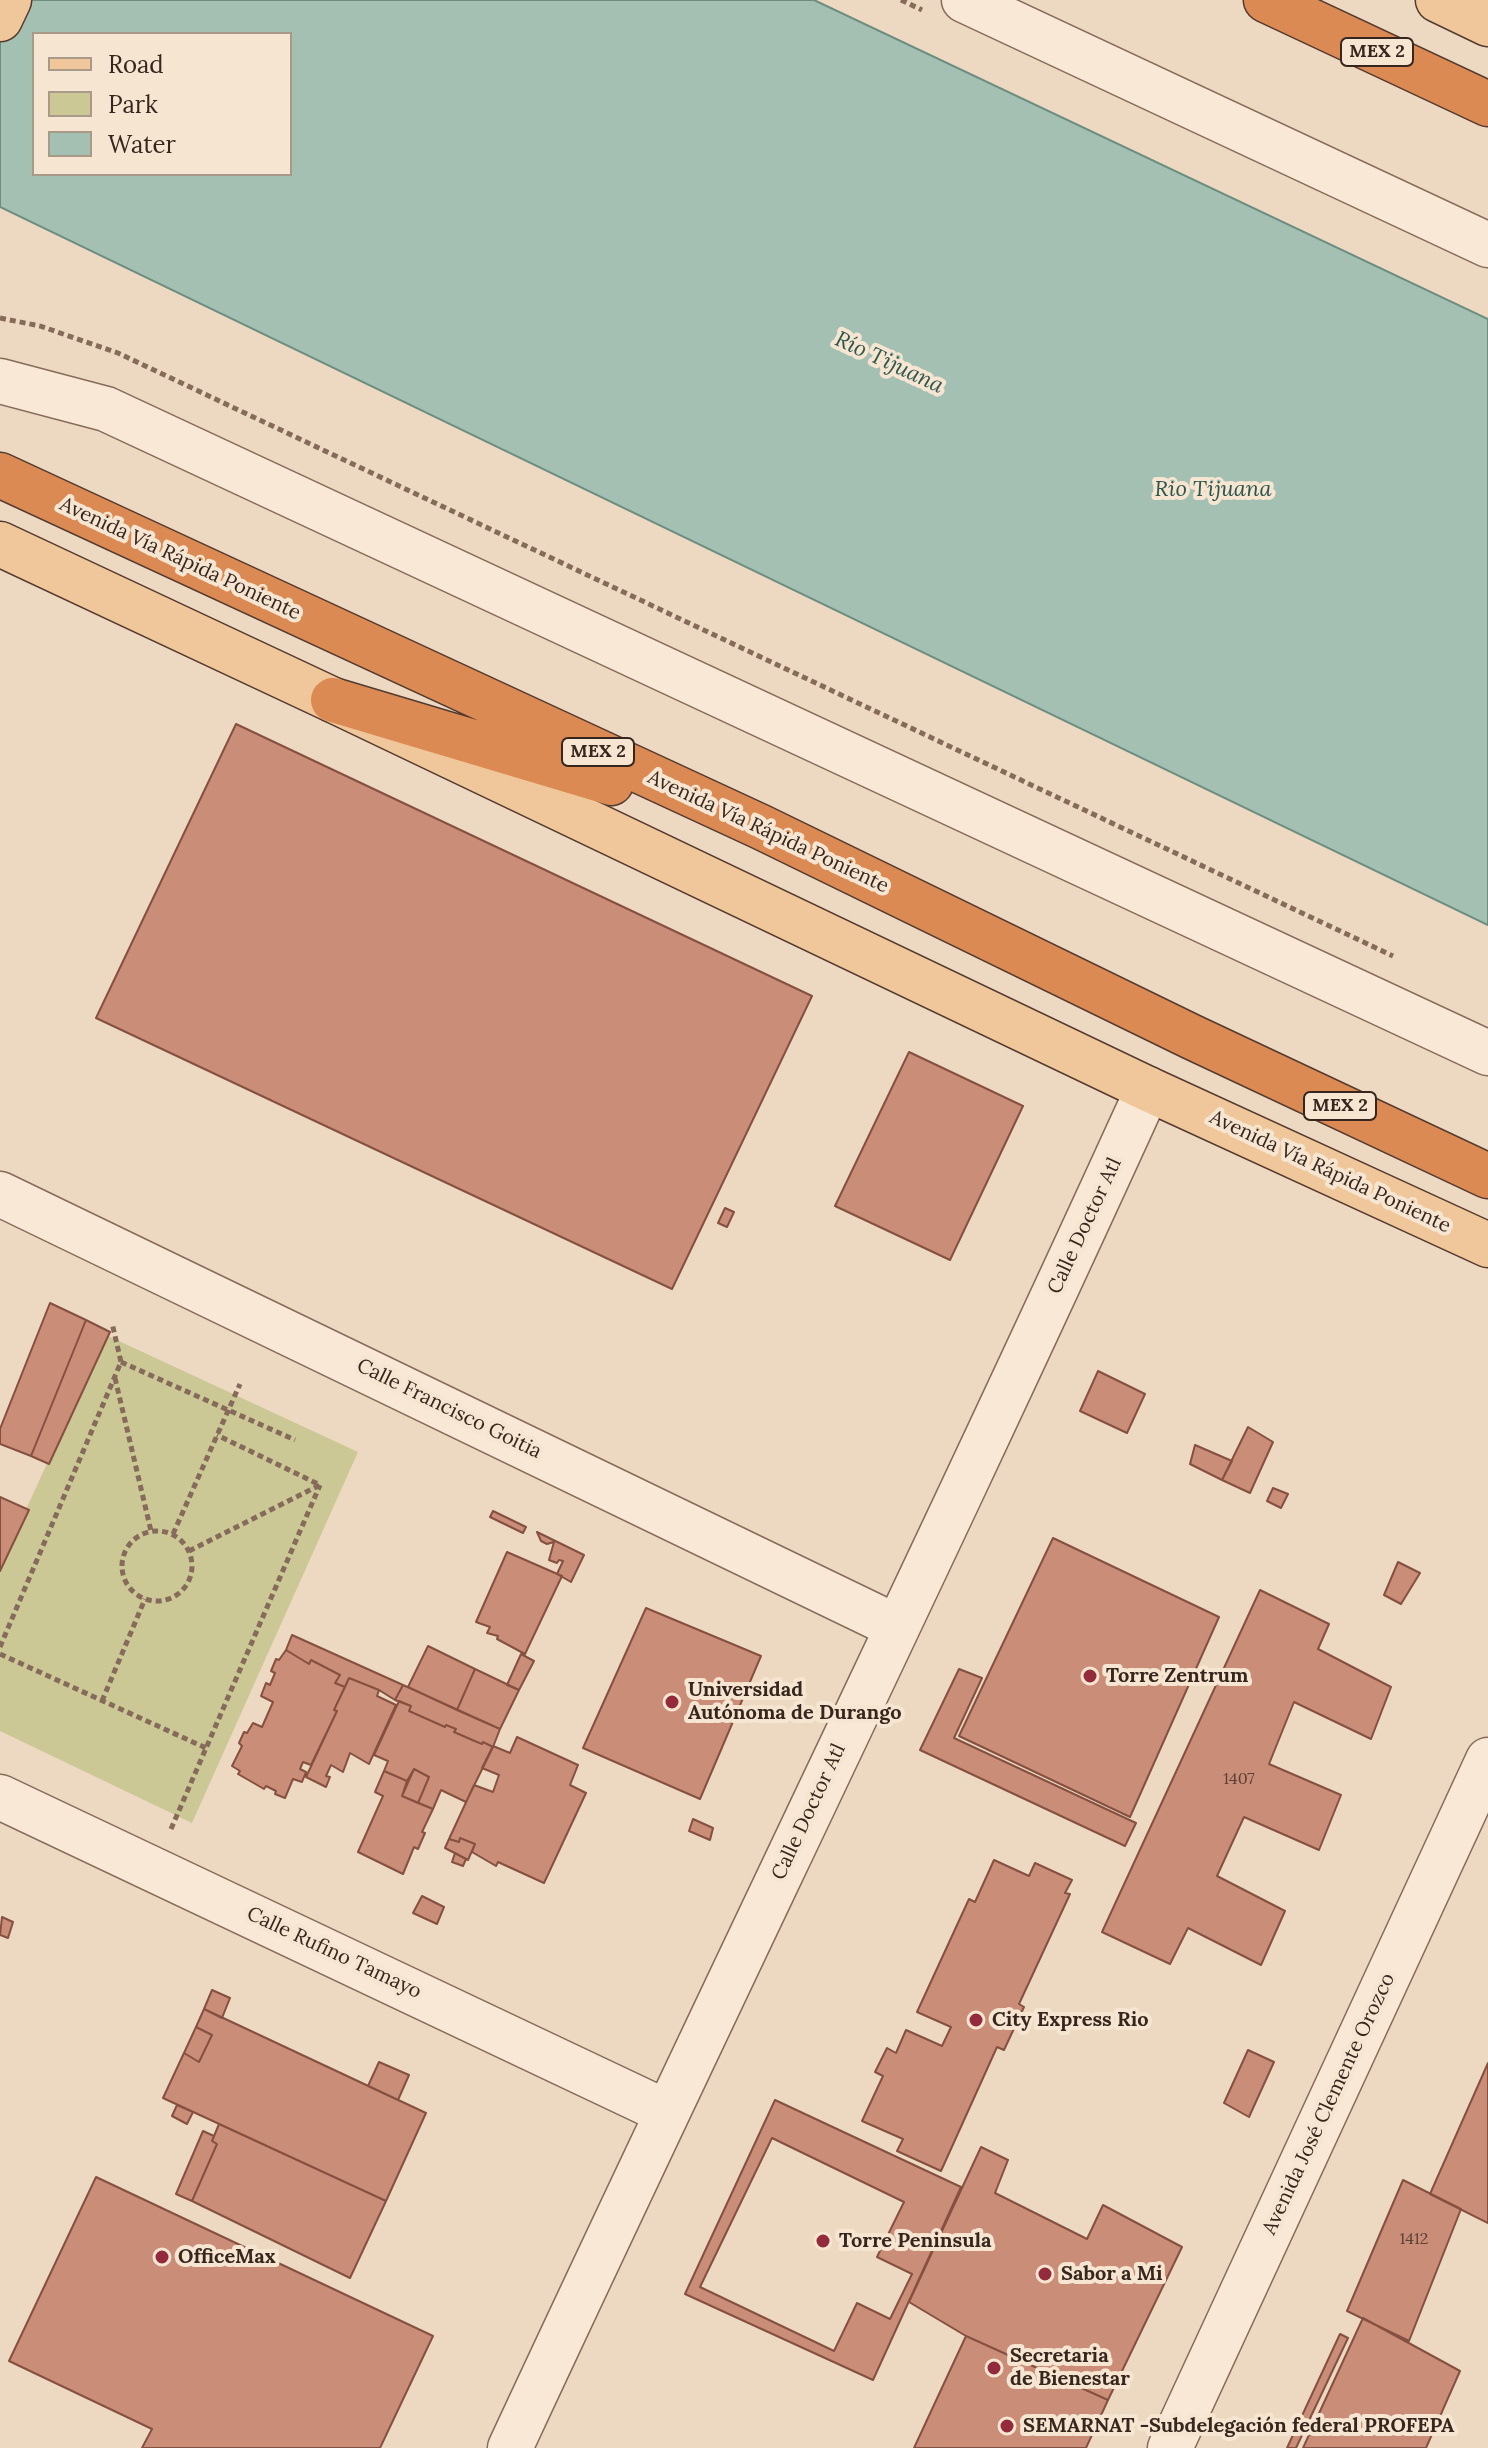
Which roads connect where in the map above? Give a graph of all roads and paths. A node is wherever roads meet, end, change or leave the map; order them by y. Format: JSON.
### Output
{"nodes":[{"id":1,"x":9,"y":0,"type":"edge"},
{"id":2,"x":964,"y":0,"type":"edge"},
{"id":3,"x":1266,"y":0,"type":"edge"},
{"id":4,"x":1438,"y":0,"type":"edge"},
{"id":5,"x":0,"y":19,"type":"edge"},
{"id":6,"x":1488,"y":24,"type":"edge"},
{"id":7,"x":1488,"y":104,"type":"edge"},
{"id":8,"x":1488,"y":245,"type":"edge"},
{"id":9,"x":0,"y":318,"type":"edge"},
{"id":10,"x":0,"y":381,"type":"edge"},
{"id":11,"x":0,"y":475,"type":"edge"},
{"id":12,"x":9,"y":556,"type":"edge"},
{"id":13,"x":333,"y":700,"type":"junction"},
{"id":14,"x":761,"y":827,"type":"junction"},
{"id":15,"x":1401,"y":960,"type":"dead end"},
{"id":16,"x":1488,"y":1053,"type":"edge"},
{"id":17,"x":1148,"y":1089,"type":"junction"},
{"id":18,"x":1488,"y":1176,"type":"edge"},
{"id":19,"x":0,"y":1194,"type":"edge"},
{"id":20,"x":1488,"y":1245,"type":"edge"},
{"id":21,"x":112,"y":1323,"type":"dead end"},
{"id":22,"x":121,"y":1362,"type":"junction"},
{"id":23,"x":115,"y":1377,"type":"junction"},
{"id":24,"x":240,"y":1384,"type":"dead end"},
{"id":25,"x":228,"y":1410,"type":"junction"},
{"id":26,"x":217,"y":1435,"type":"junction"},
{"id":27,"x":295,"y":1440,"type":"dead end"},
{"id":28,"x":320,"y":1485,"type":"junction"},
{"id":29,"x":151,"y":1531,"type":"junction"},
{"id":30,"x":173,"y":1534,"type":"junction"},
{"id":31,"x":189,"y":1551,"type":"junction"},
{"id":32,"x":145,"y":1599,"type":"junction"},
{"id":33,"x":897,"y":1627,"type":"junction"},
{"id":34,"x":0,"y":1647,"type":"edge"},
{"id":35,"x":0,"y":1654,"type":"edge"},
{"id":36,"x":102,"y":1701,"type":"junction"},
{"id":37,"x":206,"y":1748,"type":"junction"},
{"id":38,"x":1488,"y":1760,"type":"edge"},
{"id":39,"x":0,"y":1797,"type":"edge"},
{"id":40,"x":168,"y":1836,"type":"dead end"},
{"id":41,"x":666,"y":2112,"type":"junction"},
{"id":42,"x":510,"y":2448,"type":"edge"},
{"id":43,"x":1170,"y":2448,"type":"edge"}],
"edges":[{"from":1,"to":5,"type":"main road"},
{"from":2,"to":8,"type":"street"},
{"from":3,"to":7,"type":"highway","number":"MEX 2"},
{"from":4,"to":6,"type":"main road"},
{"from":9,"to":15,"type":"path"},
{"from":10,"to":16,"type":"street"},
{"from":11,"to":14,"type":"highway","name":"Avenida Vía Rápida Poniente","number":"MEX 2"},
{"from":12,"to":13,"type":"main road","name":"Avenida Vía Rápida Poniente"},
{"from":13,"to":14,"type":"highway"},
{"from":13,"to":17,"type":"main road","name":"Avenida Vía Rápida Poniente"},
{"from":14,"to":18,"type":"highway","name":"Avenida Vía Rápida Poniente","number":"MEX 2"},
{"from":17,"to":20,"type":"main road","name":"Avenida Vía Rápida Poniente"},
{"from":17,"to":33,"type":"street","name":"Calle Doctor Atl"},
{"from":19,"to":33,"type":"street","name":"Calle Francisco Goitia"},
{"from":21,"to":22,"type":"path"},
{"from":22,"to":23,"type":"path"},
{"from":22,"to":25,"type":"path"},
{"from":23,"to":29,"type":"path"},
{"from":23,"to":34,"type":"path"},
{"from":24,"to":25,"type":"path"},
{"from":25,"to":26,"type":"path"},
{"from":25,"to":27,"type":"path"},
{"from":26,"to":28,"type":"path"},
{"from":26,"to":30,"type":"path"},
{"from":28,"to":31,"type":"path"},
{"from":28,"to":37,"type":"path"},
{"from":29,"to":30,"type":"path"},
{"from":29,"to":32,"type":"path"},
{"from":30,"to":31,"type":"path"},
{"from":31,"to":32,"type":"path"},
{"from":32,"to":36,"type":"path"},
{"from":33,"to":41,"type":"street","name":"Calle Doctor Atl"},
{"from":35,"to":36,"type":"path"},
{"from":36,"to":37,"type":"path"},
{"from":37,"to":40,"type":"path"},
{"from":38,"to":43,"type":"street","name":"Avenida José Clemente Orozco"},
{"from":39,"to":41,"type":"street","name":"Calle Rufino Tamayo"},
{"from":41,"to":42,"type":"street","name":"Calle Doctor Atl"}]}
